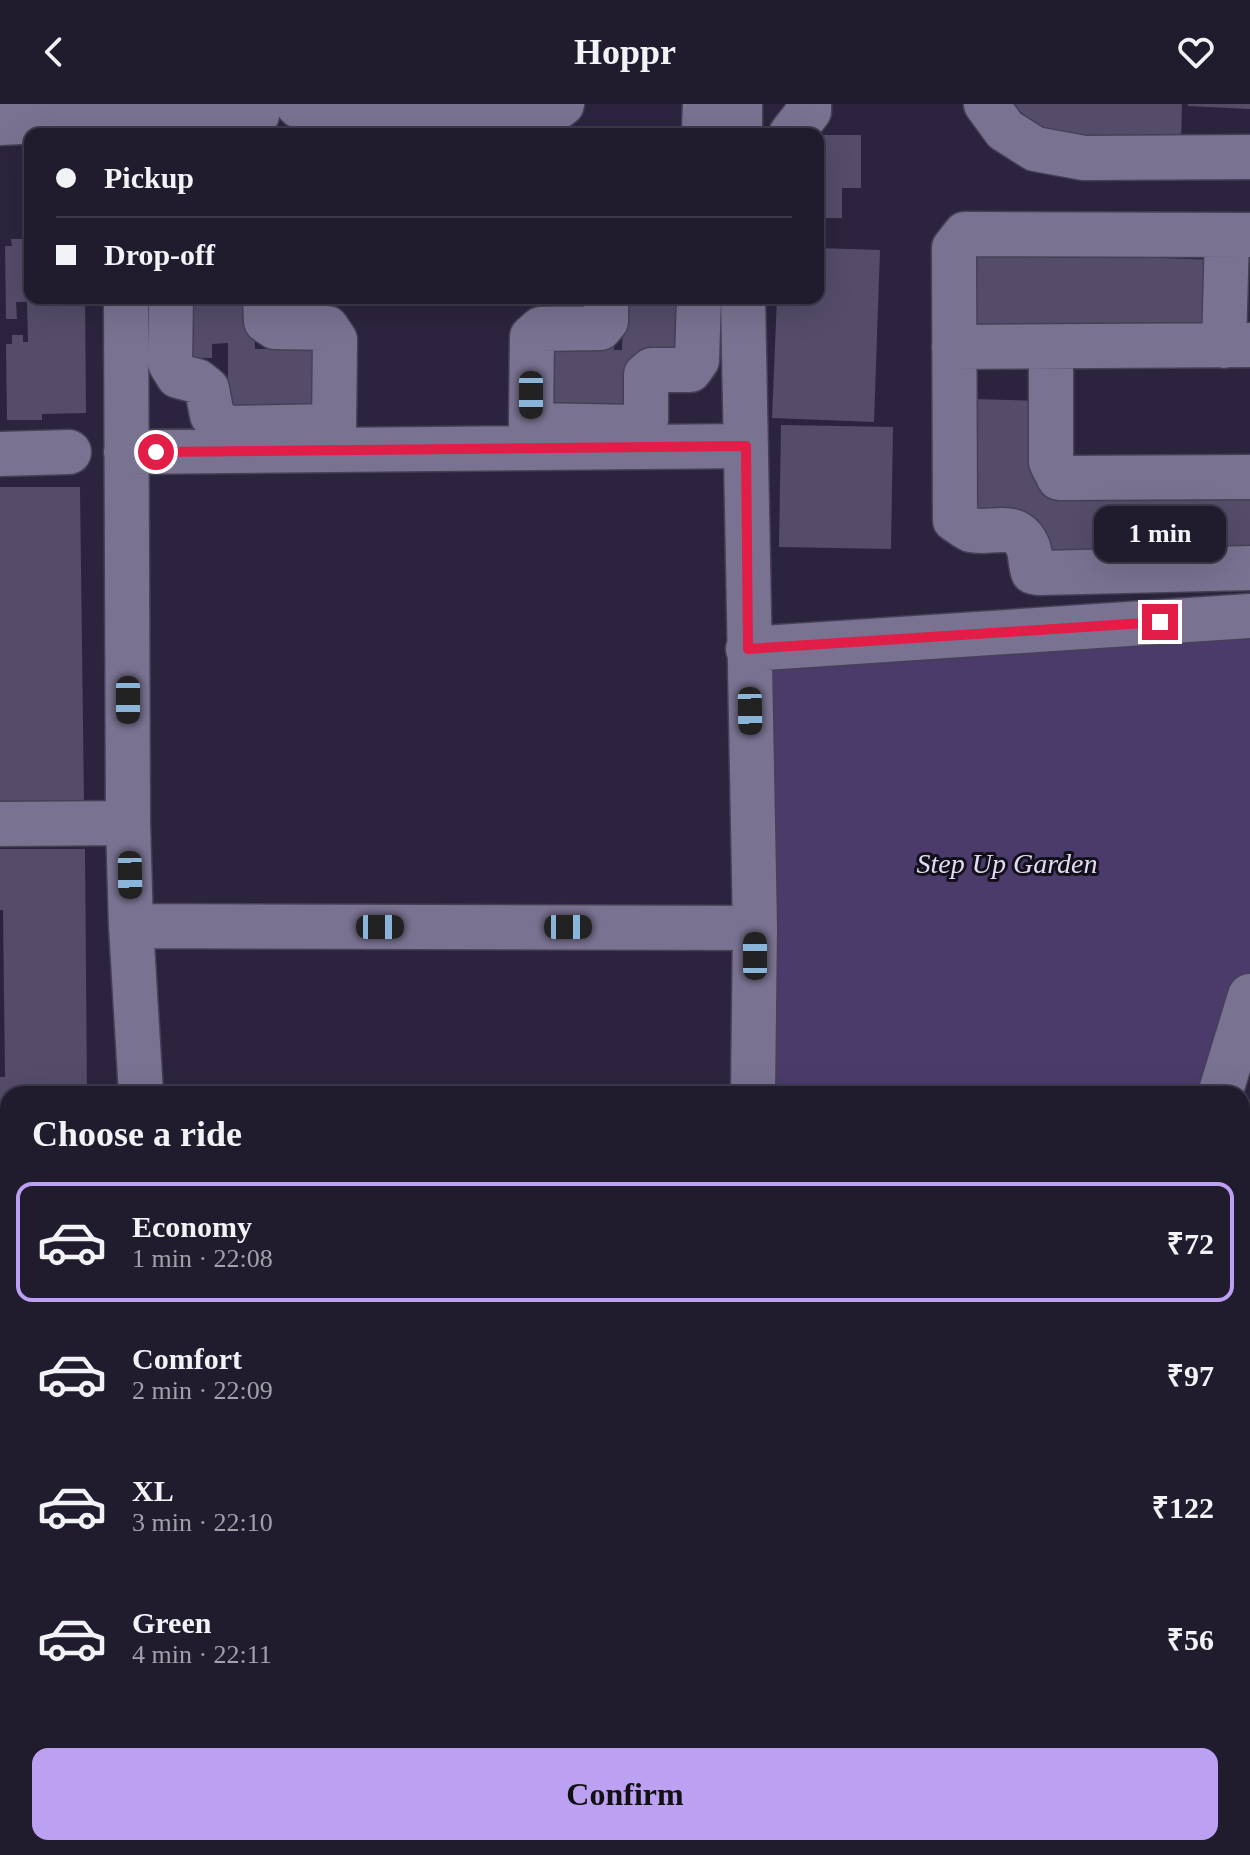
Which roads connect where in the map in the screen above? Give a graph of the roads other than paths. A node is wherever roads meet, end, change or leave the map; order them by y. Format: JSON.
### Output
{"nodes":[{"id":1,"x":562,"y":104,"type":"edge"},
{"id":2,"x":705,"y":104,"type":"edge"},
{"id":3,"x":740,"y":104,"type":"edge"},
{"id":4,"x":809,"y":104,"type":"edge"},
{"id":5,"x":986,"y":104,"type":"edge"},
{"id":6,"x":267,"y":114,"type":"edge"},
{"id":7,"x":125,"y":118,"type":"edge"},
{"id":8,"x":0,"y":123,"type":"edge"},
{"id":9,"x":704,"y":128,"type":"edge"},
{"id":10,"x":740,"y":128,"type":"edge"},
{"id":11,"x":796,"y":128,"type":"edge"},
{"id":12,"x":1250,"y":157,"type":"edge"},
{"id":13,"x":1238,"y":235,"type":"edge"},
{"id":14,"x":126,"y":304,"type":"edge"},
{"id":15,"x":171,"y":304,"type":"edge"},
{"id":16,"x":265,"y":304,"type":"edge"},
{"id":17,"x":606,"y":304,"type":"edge"},
{"id":18,"x":699,"y":304,"type":"edge"},
{"id":19,"x":743,"y":304,"type":"edge"},
{"id":20,"x":1237,"y":346,"type":"edge"},
{"id":21,"x":954,"y":347,"type":"junction"},
{"id":22,"x":1051,"y":347,"type":"junction"},
{"id":23,"x":530,"y":436,"type":"junction"},
{"id":24,"x":334,"y":438,"type":"junction"},
{"id":25,"x":746,"y":446,"type":"junction"},
{"id":26,"x":69,"y":452,"type":"dead end"},
{"id":27,"x":126,"y":452,"type":"junction"},
{"id":28,"x":0,"y":454,"type":"edge"},
{"id":29,"x":1250,"y":477,"type":"edge"},
{"id":30,"x":1250,"y":568,"type":"edge"},
{"id":31,"x":1250,"y":616,"type":"edge"},
{"id":32,"x":748,"y":649,"type":"junction"},
{"id":33,"x":128,"y":823,"type":"junction"},
{"id":34,"x":0,"y":824,"type":"edge"},
{"id":35,"x":131,"y":926,"type":"junction"},
{"id":36,"x":755,"y":928,"type":"junction"},
{"id":37,"x":1250,"y":996,"type":"edge"},
{"id":38,"x":141,"y":1086,"type":"edge"},
{"id":39,"x":753,"y":1086,"type":"edge"},
{"id":40,"x":1222,"y":1086,"type":"edge"}],
"edges":[{"from":1,"to":6,"type":"street"},
{"from":2,"to":9,"type":"street"},
{"from":3,"to":10,"type":"street"},
{"from":4,"to":11,"type":"street"},
{"from":5,"to":12,"type":"street"},
{"from":6,"to":7,"type":"street"},
{"from":7,"to":8,"type":"street"},
{"from":13,"to":20,"type":"street"},
{"from":13,"to":21,"type":"street"},
{"from":14,"to":27,"type":"street"},
{"from":15,"to":24,"type":"street"},
{"from":16,"to":24,"type":"street"},
{"from":17,"to":23,"type":"street"},
{"from":18,"to":23,"type":"street"},
{"from":19,"to":25,"type":"street"},
{"from":20,"to":22,"type":"street"},
{"from":21,"to":22,"type":"street"},
{"from":21,"to":30,"type":"street"},
{"from":22,"to":29,"type":"street"},
{"from":23,"to":24,"type":"street"},
{"from":23,"to":25,"type":"street"},
{"from":24,"to":27,"type":"street"},
{"from":25,"to":32,"type":"street"},
{"from":26,"to":28,"type":"street"},
{"from":27,"to":33,"type":"street"},
{"from":31,"to":32,"type":"street"},
{"from":32,"to":36,"type":"street"},
{"from":33,"to":34,"type":"street"},
{"from":33,"to":35,"type":"street"},
{"from":35,"to":36,"type":"street"},
{"from":35,"to":38,"type":"street"},
{"from":36,"to":39,"type":"street"},
{"from":37,"to":40,"type":"street"}]}
